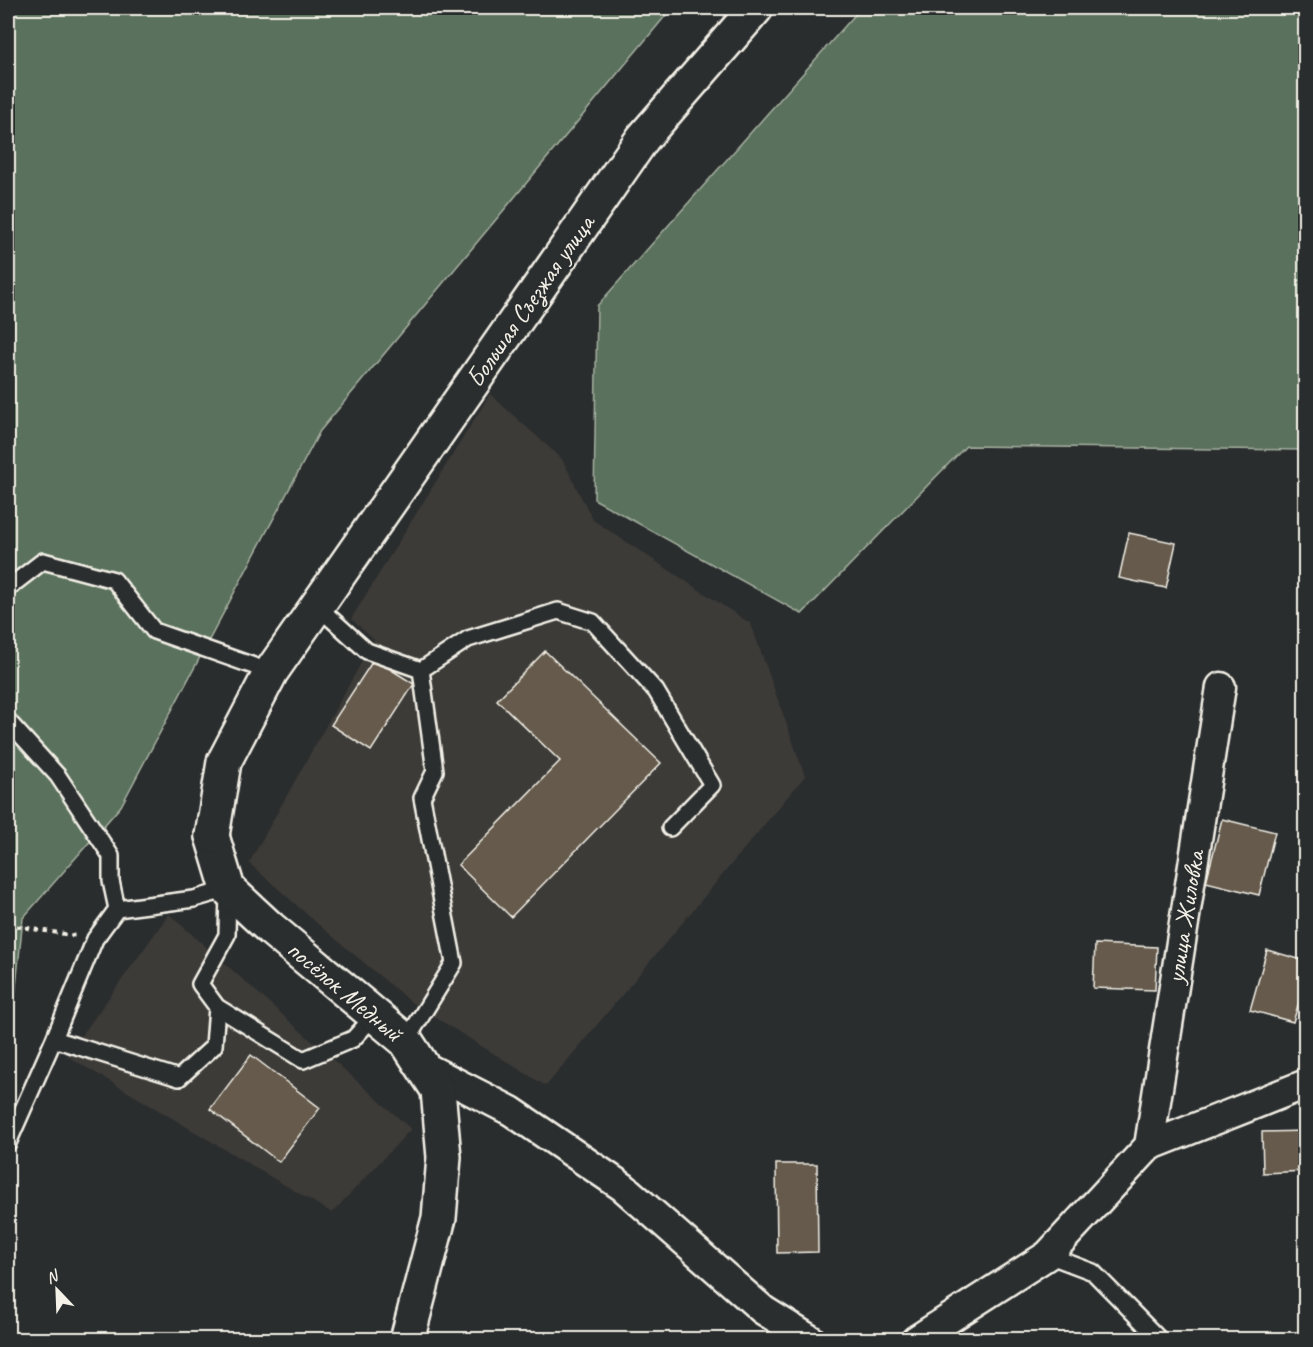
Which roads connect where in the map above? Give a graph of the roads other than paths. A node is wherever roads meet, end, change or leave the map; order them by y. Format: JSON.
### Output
{"nodes":[{"id":1,"x":756,"y":8,"type":"edge"},
{"id":2,"x":8,"y":588,"type":"edge"},
{"id":3,"x":316,"y":606,"type":"junction"},
{"id":4,"x":421,"y":670,"type":"junction"},
{"id":5,"x":271,"y":672,"type":"junction"},
{"id":6,"x":1221,"y":687,"type":"dead end"},
{"id":7,"x":8,"y":721,"type":"edge"},
{"id":8,"x":670,"y":828,"type":"dead end"},
{"id":9,"x":228,"y":889,"type":"junction"},
{"id":10,"x":117,"y":909,"type":"junction"},
{"id":11,"x":217,"y":1007,"type":"junction"},
{"id":12,"x":375,"y":1015,"type":"junction"},
{"id":13,"x":54,"y":1039,"type":"junction"},
{"id":14,"x":413,"y":1053,"type":"junction"},
{"id":15,"x":1305,"y":1084,"type":"edge"},
{"id":16,"x":8,"y":1143,"type":"edge"},
{"id":17,"x":1149,"y":1146,"type":"junction"},
{"id":18,"x":1048,"y":1255,"type":"junction"},
{"id":19,"x":413,"y":1332,"type":"edge"},
{"id":20,"x":811,"y":1340,"type":"edge"},
{"id":21,"x":916,"y":1340,"type":"edge"},
{"id":22,"x":1160,"y":1340,"type":"edge"}],
"edges":[{"from":1,"to":3,"type":"main road","name":"Большая Съезжая улица"},
{"from":2,"to":5,"type":"lane"},
{"from":3,"to":4,"type":"lane"},
{"from":3,"to":5,"type":"main road","name":"Большая Съезжая улица"},
{"from":4,"to":8,"type":"lane"},
{"from":4,"to":14,"type":"lane"},
{"from":5,"to":9,"type":"main road","name":"Большая Съезжая улица"},
{"from":6,"to":17,"type":"street","name":"улица Жиловка"},
{"from":7,"to":10,"type":"lane"},
{"from":9,"to":10,"type":"lane"},
{"from":9,"to":11,"type":"lane"},
{"from":9,"to":12,"type":"main road","name":"посёлок Медный"},
{"from":10,"to":13,"type":"lane"},
{"from":11,"to":12,"type":"lane"},
{"from":11,"to":13,"type":"lane"},
{"from":12,"to":14,"type":"main road","name":"посёлок Медный"},
{"from":13,"to":16,"type":"lane"},
{"from":14,"to":19,"type":"main road","name":"посёлок Медный"},
{"from":14,"to":20,"type":"street"},
{"from":15,"to":17,"type":"street"},
{"from":17,"to":18,"type":"street"},
{"from":18,"to":21,"type":"street"},
{"from":18,"to":22,"type":"lane"}]}
